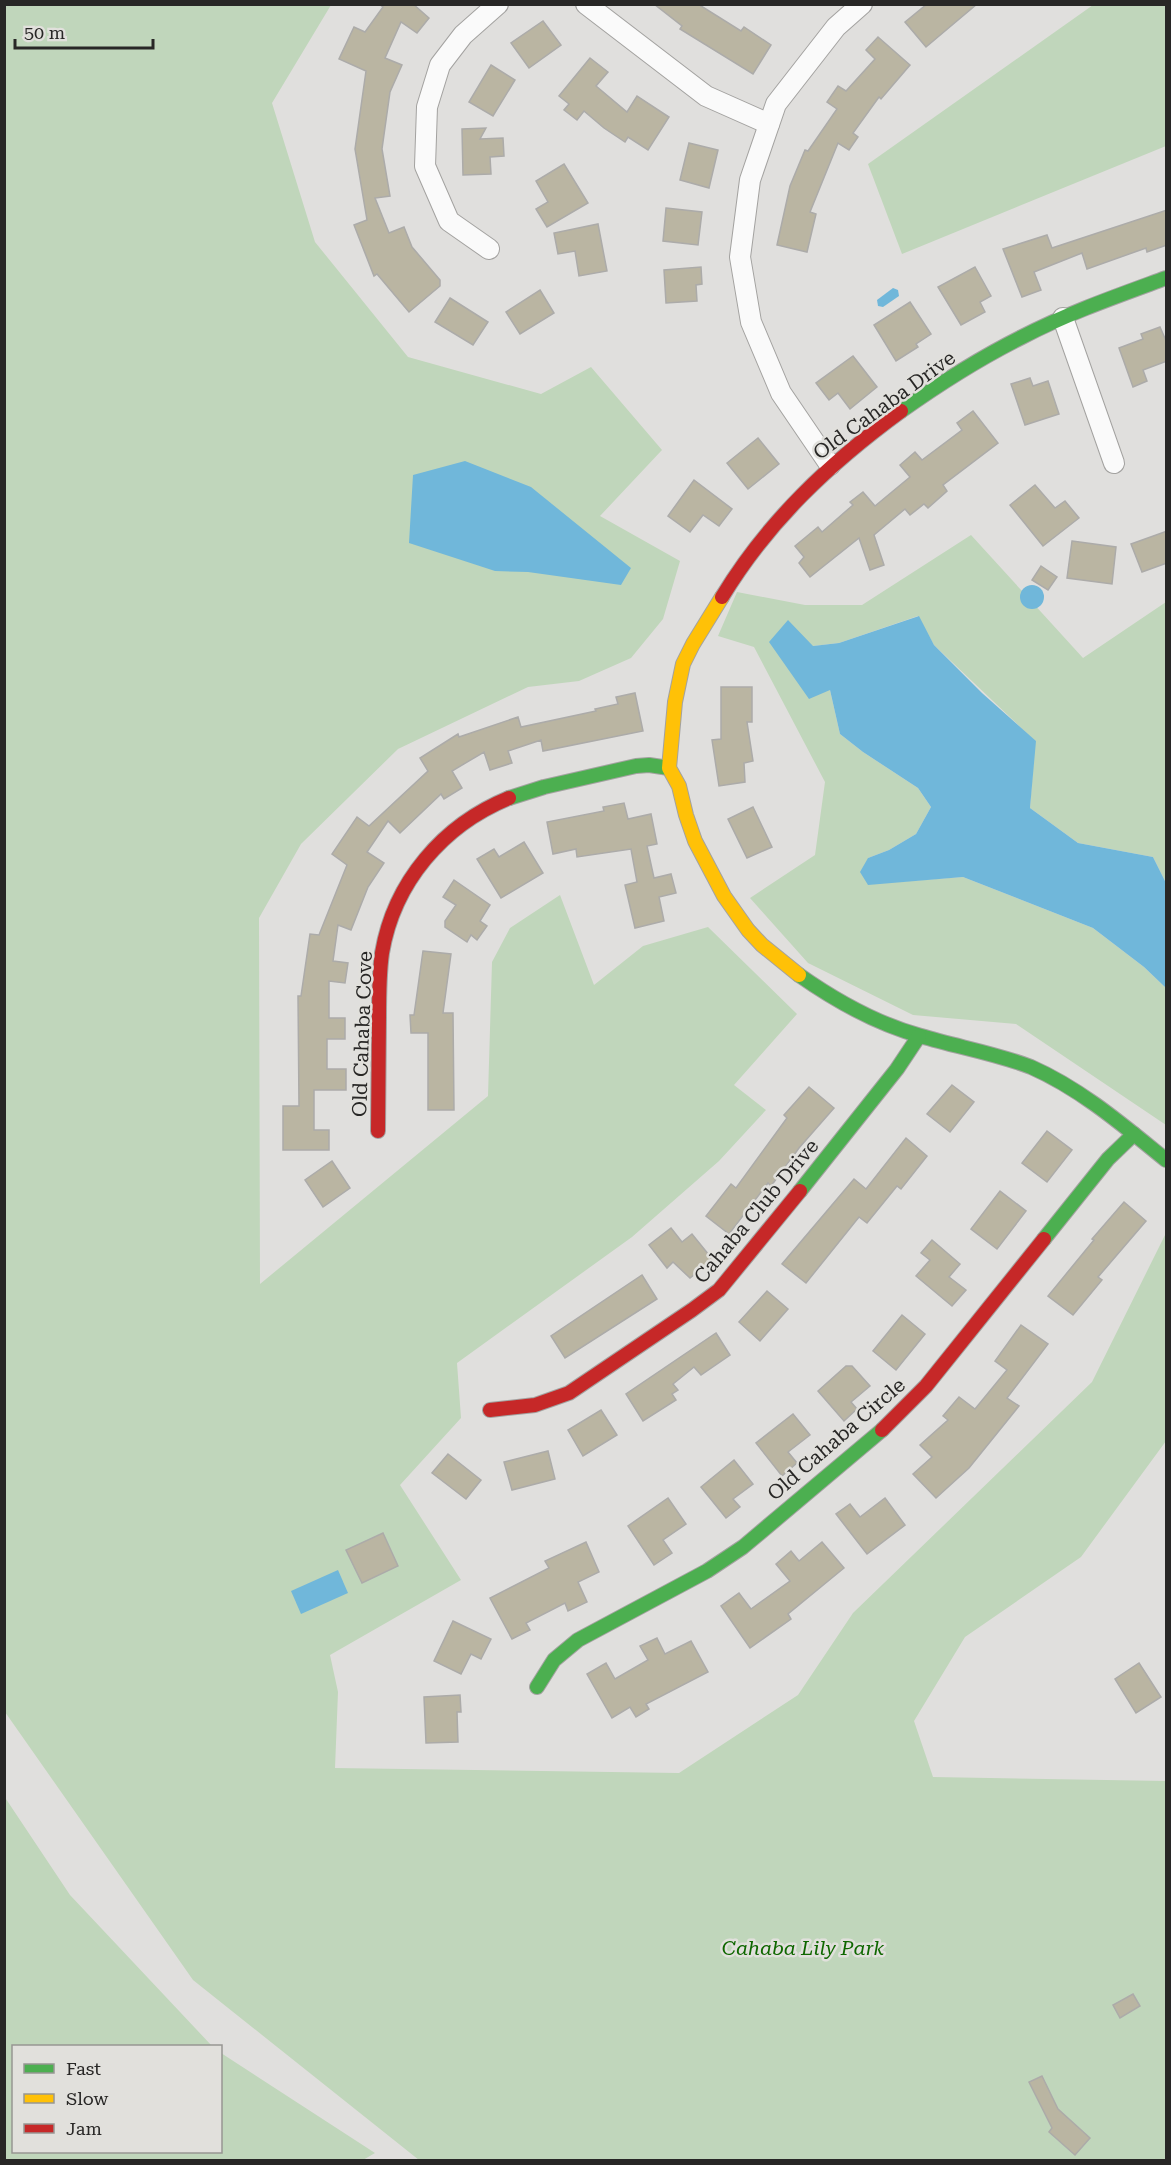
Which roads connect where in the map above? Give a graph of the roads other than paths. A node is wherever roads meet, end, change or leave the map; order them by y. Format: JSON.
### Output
{"nodes":[{"id":1,"x":498,"y":4,"type":"edge"},
{"id":2,"x":586,"y":4,"type":"edge"},
{"id":3,"x":862,"y":4,"type":"edge"},
{"id":4,"x":769,"y":124,"type":"junction"},
{"id":5,"x":489,"y":249,"type":"dead end"},
{"id":6,"x":1167,"y":278,"type":"edge"},
{"id":7,"x":1063,"y":318,"type":"junction"},
{"id":8,"x":1114,"y":463,"type":"dead end"},
{"id":9,"x":830,"y":465,"type":"junction"},
{"id":10,"x":669,"y":768,"type":"junction"},
{"id":11,"x":919,"y":1036,"type":"junction"},
{"id":12,"x":378,"y":1131,"type":"dead end"},
{"id":13,"x":1134,"y":1134,"type":"junction"},
{"id":14,"x":1167,"y":1160,"type":"edge"},
{"id":15,"x":490,"y":1410,"type":"dead end"},
{"id":16,"x":537,"y":1687,"type":"dead end"}],
"edges":[{"from":1,"to":5,"type":"street"},
{"from":2,"to":4,"type":"street"},
{"from":3,"to":4,"type":"street"},
{"from":4,"to":9,"type":"street"},
{"from":6,"to":7,"type":"street","name":"Old Cahaba Drive"},
{"from":7,"to":8,"type":"street"},
{"from":7,"to":9,"type":"street","name":"Old Cahaba Drive"},
{"from":9,"to":10,"type":"street","name":"Old Cahaba Drive"},
{"from":10,"to":11,"type":"street","name":"Old Cahaba Drive"},
{"from":10,"to":12,"type":"street","name":"Old Cahaba Cove"},
{"from":11,"to":13,"type":"street","name":"Old Cahaba Drive"},
{"from":11,"to":15,"type":"street","name":"Cahaba Club Drive"},
{"from":13,"to":14,"type":"street","name":"Old Cahaba Drive"},
{"from":13,"to":16,"type":"street","name":"Old Cahaba Circle"}]}
